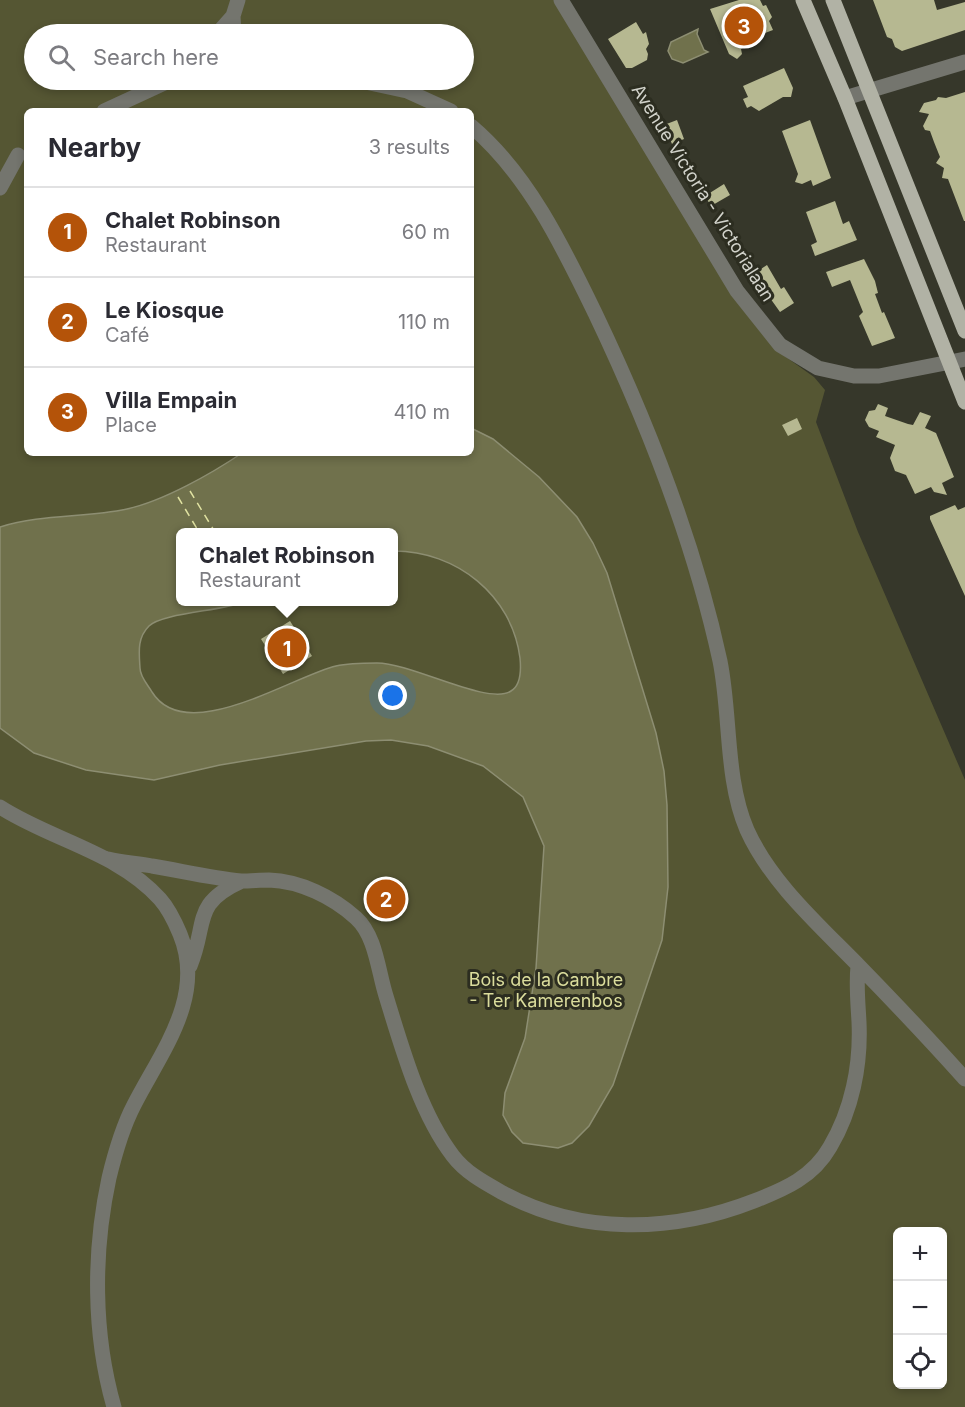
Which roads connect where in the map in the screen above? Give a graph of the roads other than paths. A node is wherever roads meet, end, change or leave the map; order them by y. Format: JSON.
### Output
{"nodes":[{"id":1,"x":238,"y":0,"type":"edge"},
{"id":2,"x":561,"y":0,"type":"edge"},
{"id":3,"x":803,"y":0,"type":"edge"},
{"id":4,"x":833,"y":0,"type":"edge"},
{"id":5,"x":233,"y":16,"type":"junction"},
{"id":6,"x":226,"y":24,"type":"edge"},
{"id":7,"x":233,"y":24,"type":"edge"},
{"id":8,"x":965,"y":62,"type":"edge"},
{"id":9,"x":149,"y":90,"type":"edge"},
{"id":10,"x":402,"y":90,"type":"edge"},
{"id":11,"x":870,"y":90,"type":"junction"},
{"id":12,"x":845,"y":98,"type":"junction"},
{"id":13,"x":110,"y":108,"type":"edge"},
{"id":14,"x":444,"y":108,"type":"edge"},
{"id":15,"x":474,"y":129,"type":"edge"},
{"id":16,"x":23,"y":153,"type":"edge"},
{"id":17,"x":0,"y":159,"type":"edge"},
{"id":18,"x":0,"y":188,"type":"edge"},
{"id":19,"x":965,"y":331,"type":"edge"},
{"id":20,"x":965,"y":359,"type":"edge"},
{"id":21,"x":948,"y":362,"type":"junction"},
{"id":22,"x":965,"y":402,"type":"edge"},
{"id":23,"x":0,"y":807,"type":"edge"},
{"id":24,"x":108,"y":860,"type":"junction"},
{"id":25,"x":200,"y":875,"type":"junction"},
{"id":26,"x":242,"y":881,"type":"junction"},
{"id":27,"x":206,"y":908,"type":"junction"},
{"id":28,"x":858,"y":966,"type":"junction"},
{"id":29,"x":189,"y":969,"type":"junction"},
{"id":30,"x":946,"y":1058,"type":"junction"},
{"id":31,"x":965,"y":1062,"type":"edge"},
{"id":32,"x":965,"y":1079,"type":"edge"},
{"id":33,"x":114,"y":1407,"type":"edge"}],
"edges":[{"from":1,"to":5,"type":"street"},
{"from":2,"to":21,"type":"street","name":"Avenue Victoria - Victorialaan"},
{"from":3,"to":12,"type":"main road"},
{"from":4,"to":11,"type":"main road"},
{"from":5,"to":6,"type":"street"},
{"from":5,"to":7,"type":"street"},
{"from":8,"to":11,"type":"street"},
{"from":9,"to":13,"type":"street"},
{"from":10,"to":14,"type":"street"},
{"from":11,"to":12,"type":"street"},
{"from":11,"to":19,"type":"main road"},
{"from":12,"to":21,"type":"main road"},
{"from":15,"to":28,"type":"street"},
{"from":16,"to":17,"type":"street"},
{"from":16,"to":18,"type":"street"},
{"from":20,"to":21,"type":"street","name":"Avenue Victoria - Victorialaan"},
{"from":21,"to":22,"type":"main road"},
{"from":23,"to":24,"type":"street"},
{"from":24,"to":25,"type":"street"},
{"from":24,"to":29,"type":"street"},
{"from":25,"to":26,"type":"street"},
{"from":25,"to":27,"type":"street"},
{"from":26,"to":27,"type":"street"},
{"from":26,"to":28,"type":"street"},
{"from":27,"to":29,"type":"street"},
{"from":28,"to":30,"type":"street"},
{"from":29,"to":33,"type":"street"},
{"from":30,"to":31,"type":"street"},
{"from":30,"to":32,"type":"street"}]}
